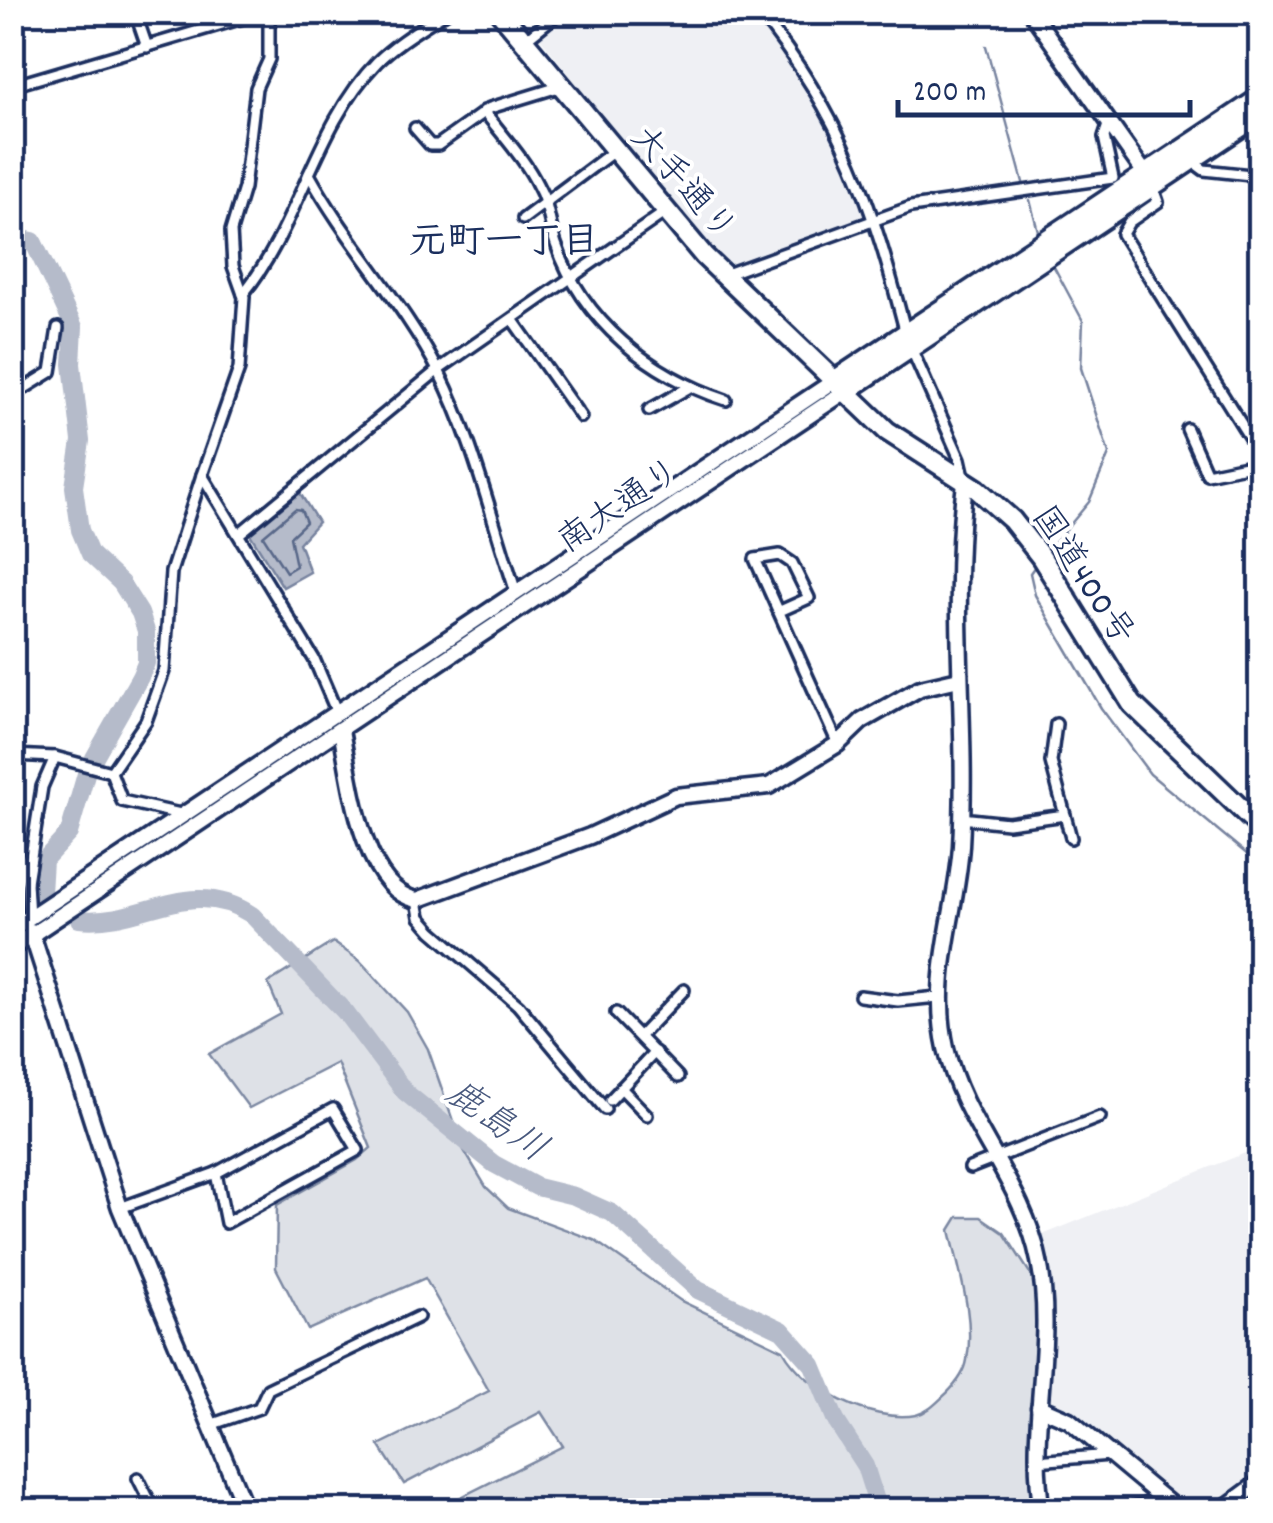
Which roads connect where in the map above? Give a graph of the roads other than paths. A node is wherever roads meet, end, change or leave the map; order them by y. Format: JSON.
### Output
{"nodes":[{"id":1,"x":135,"y":12,"type":"edge"},
{"id":2,"x":266,"y":12,"type":"edge"},
{"id":3,"x":446,"y":12,"type":"edge"},
{"id":4,"x":500,"y":12,"type":"edge"},
{"id":5,"x":560,"y":12,"type":"edge"},
{"id":6,"x":759,"y":12,"type":"edge"},
{"id":7,"x":1031,"y":12,"type":"edge"},
{"id":8,"x":525,"y":40,"type":"junction"},
{"id":9,"x":148,"y":47,"type":"junction"},
{"id":10,"x":12,"y":86,"type":"edge"},
{"id":11,"x":562,"y":86,"type":"junction"},
{"id":12,"x":1260,"y":98,"type":"edge"},
{"id":13,"x":484,"y":111,"type":"junction"},
{"id":14,"x":1260,"y":114,"type":"edge"},
{"id":15,"x":1110,"y":120,"type":"junction"},
{"id":16,"x":415,"y":128,"type":"dead end"},
{"id":17,"x":614,"y":151,"type":"junction"},
{"id":18,"x":1191,"y":160,"type":"junction"},
{"id":19,"x":309,"y":174,"type":"junction"},
{"id":20,"x":1260,"y":176,"type":"edge"},
{"id":21,"x":1151,"y":180,"type":"junction"},
{"id":22,"x":546,"y":200,"type":"junction"},
{"id":23,"x":664,"y":213,"type":"junction"},
{"id":24,"x":522,"y":218,"type":"dead end"},
{"id":25,"x":876,"y":219,"type":"junction"},
{"id":26,"x":724,"y":275,"type":"junction"},
{"id":27,"x":571,"y":279,"type":"junction"},
{"id":28,"x":243,"y":294,"type":"junction"},
{"id":29,"x":512,"y":319,"type":"junction"},
{"id":30,"x":58,"y":328,"type":"dead end"},
{"id":31,"x":908,"y":342,"type":"junction"},
{"id":32,"x":438,"y":370,"type":"junction"},
{"id":33,"x":840,"y":386,"type":"junction"},
{"id":34,"x":688,"y":388,"type":"junction"},
{"id":35,"x":12,"y":396,"type":"edge"},
{"id":36,"x":726,"y":400,"type":"dead end"},
{"id":37,"x":649,"y":410,"type":"dead end"},
{"id":38,"x":582,"y":417,"type":"dead end"},
{"id":39,"x":1186,"y":429,"type":"dead end"},
{"id":40,"x":1260,"y":454,"type":"edge"},
{"id":41,"x":1260,"y":463,"type":"edge"},
{"id":42,"x":202,"y":475,"type":"junction"},
{"id":43,"x":965,"y":482,"type":"junction"},
{"id":44,"x":239,"y":534,"type":"junction"},
{"id":45,"x":519,"y":601,"type":"junction"},
{"id":46,"x":780,"y":611,"type":"junction"},
{"id":47,"x":959,"y":679,"type":"junction"},
{"id":48,"x":339,"y":722,"type":"junction"},
{"id":49,"x":1056,"y":724,"type":"dead end"},
{"id":50,"x":838,"y":744,"type":"junction"},
{"id":51,"x":12,"y":755,"type":"edge"},
{"id":52,"x":55,"y":757,"type":"junction"},
{"id":53,"x":111,"y":772,"type":"junction"},
{"id":54,"x":186,"y":815,"type":"junction"},
{"id":55,"x":1065,"y":815,"type":"junction"},
{"id":56,"x":961,"y":818,"type":"junction"},
{"id":57,"x":1260,"y":826,"type":"edge"},
{"id":58,"x":12,"y":834,"type":"edge"},
{"id":59,"x":1071,"y":838,"type":"dead end"},
{"id":60,"x":27,"y":882,"type":"junction"},
{"id":61,"x":416,"y":900,"type":"junction"},
{"id":62,"x":29,"y":918,"type":"junction"},
{"id":63,"x":12,"y":929,"type":"edge"},
{"id":64,"x":32,"y":936,"type":"junction"},
{"id":65,"x":12,"y":948,"type":"edge"},
{"id":66,"x":684,"y":990,"type":"dead end"},
{"id":67,"x":860,"y":996,"type":"dead end"},
{"id":68,"x":938,"y":997,"type":"junction"},
{"id":69,"x":616,"y":1013,"type":"dead end"},
{"id":70,"x":640,"y":1036,"type":"junction"},
{"id":71,"x":655,"y":1052,"type":"junction"},
{"id":72,"x":678,"y":1077,"type":"dead end"},
{"id":73,"x":621,"y":1088,"type":"junction"},
{"id":74,"x":647,"y":1114,"type":"dead end"},
{"id":75,"x":1100,"y":1117,"type":"dead end"},
{"id":76,"x":997,"y":1156,"type":"junction"},
{"id":77,"x":970,"y":1168,"type":"dead end"},
{"id":78,"x":216,"y":1173,"type":"junction"},
{"id":79,"x":120,"y":1208,"type":"junction"},
{"id":80,"x":418,"y":1317,"type":"dead end"},
{"id":81,"x":1039,"y":1407,"type":"junction"},
{"id":82,"x":210,"y":1425,"type":"junction"},
{"id":83,"x":1110,"y":1455,"type":"junction"},
{"id":84,"x":1036,"y":1462,"type":"junction"},
{"id":85,"x":138,"y":1478,"type":"dead end"},
{"id":86,"x":1260,"y":1482,"type":"edge"},
{"id":87,"x":1164,"y":1500,"type":"junction"},
{"id":88,"x":154,"y":1510,"type":"edge"},
{"id":89,"x":246,"y":1510,"type":"edge"},
{"id":90,"x":1042,"y":1510,"type":"edge"},
{"id":91,"x":1123,"y":1510,"type":"edge"},
{"id":92,"x":1177,"y":1510,"type":"edge"},
{"id":93,"x":1222,"y":1510,"type":"edge"}],
"edges":[{"from":1,"to":9,"type":"street"},
{"from":2,"to":9,"type":"street"},
{"from":2,"to":28,"type":"street"},
{"from":3,"to":19,"type":"street"},
{"from":4,"to":8,"type":"highway","name":"大手通り"},
{"from":5,"to":8,"type":"street"},
{"from":6,"to":25,"type":"street"},
{"from":7,"to":15,"type":"street"},
{"from":8,"to":11,"type":"highway","name":"大手通り"},
{"from":9,"to":10,"type":"street"},
{"from":11,"to":13,"type":"street"},
{"from":11,"to":17,"type":"highway","name":"大手通り"},
{"from":12,"to":21,"type":"highway","name":"南大通り"},
{"from":13,"to":16,"type":"street"},
{"from":13,"to":22,"type":"street"},
{"from":14,"to":18,"type":"highway","name":"南大通り"},
{"from":15,"to":21,"type":"street"},
{"from":15,"to":25,"type":"street"},
{"from":17,"to":22,"type":"street"},
{"from":17,"to":23,"type":"highway","name":"大手通り"},
{"from":18,"to":20,"type":"street"},
{"from":18,"to":21,"type":"highway","name":"南大通り"},
{"from":19,"to":28,"type":"street"},
{"from":19,"to":32,"type":"street"},
{"from":21,"to":31,"type":"highway","name":"南大通り"},
{"from":21,"to":40,"type":"street"},
{"from":22,"to":24,"type":"street"},
{"from":22,"to":27,"type":"street"},
{"from":23,"to":26,"type":"highway","name":"大手通り"},
{"from":23,"to":27,"type":"street"},
{"from":25,"to":26,"type":"street"},
{"from":25,"to":31,"type":"street"},
{"from":26,"to":33,"type":"highway","name":"大手通り"},
{"from":27,"to":29,"type":"street"},
{"from":27,"to":34,"type":"street"},
{"from":28,"to":42,"type":"street"},
{"from":29,"to":32,"type":"street"},
{"from":29,"to":38,"type":"street"},
{"from":30,"to":35,"type":"street"},
{"from":31,"to":33,"type":"highway","name":"南大通り"},
{"from":31,"to":43,"type":"street"},
{"from":32,"to":44,"type":"street"},
{"from":32,"to":45,"type":"street"},
{"from":33,"to":43,"type":"highway","name":"国道400号"},
{"from":33,"to":45,"type":"street","name":"南大通り"},
{"from":34,"to":36,"type":"street"},
{"from":34,"to":37,"type":"street"},
{"from":39,"to":41,"type":"street"},
{"from":42,"to":44,"type":"street"},
{"from":42,"to":53,"type":"street"},
{"from":43,"to":47,"type":"street"},
{"from":43,"to":57,"type":"highway","name":"国道400号"},
{"from":44,"to":48,"type":"street"},
{"from":45,"to":48,"type":"street","name":"南大通り"},
{"from":46,"to":46,"type":"street"},
{"from":46,"to":50,"type":"street"},
{"from":47,"to":50,"type":"street"},
{"from":47,"to":56,"type":"street"},
{"from":48,"to":54,"type":"street","name":"南大通り"},
{"from":48,"to":61,"type":"street"},
{"from":48,"to":64,"type":"street","name":"南大通り"},
{"from":49,"to":55,"type":"street"},
{"from":50,"to":61,"type":"street"},
{"from":51,"to":52,"type":"street"},
{"from":52,"to":53,"type":"street"},
{"from":52,"to":60,"type":"street"},
{"from":53,"to":54,"type":"street"},
{"from":54,"to":62,"type":"street","name":"南大通り"},
{"from":55,"to":56,"type":"street"},
{"from":55,"to":59,"type":"street"},
{"from":56,"to":68,"type":"street"},
{"from":58,"to":60,"type":"street"},
{"from":60,"to":62,"type":"street"},
{"from":61,"to":73,"type":"street"},
{"from":62,"to":63,"type":"street","name":"南大通り"},
{"from":62,"to":64,"type":"street"},
{"from":64,"to":65,"type":"street","name":"南大通り"},
{"from":64,"to":79,"type":"street"},
{"from":66,"to":70,"type":"street"},
{"from":67,"to":68,"type":"street"},
{"from":68,"to":76,"type":"street"},
{"from":69,"to":70,"type":"street"},
{"from":70,"to":71,"type":"street"},
{"from":71,"to":72,"type":"street"},
{"from":71,"to":73,"type":"street"},
{"from":73,"to":74,"type":"street"},
{"from":75,"to":76,"type":"street"},
{"from":76,"to":77,"type":"street"},
{"from":76,"to":81,"type":"street"},
{"from":78,"to":78,"type":"street"},
{"from":78,"to":79,"type":"street"},
{"from":79,"to":82,"type":"street"},
{"from":80,"to":82,"type":"street"},
{"from":81,"to":83,"type":"street"},
{"from":81,"to":84,"type":"street"},
{"from":82,"to":89,"type":"street"},
{"from":83,"to":84,"type":"street"},
{"from":83,"to":87,"type":"street"},
{"from":84,"to":90,"type":"street"},
{"from":85,"to":88,"type":"street"},
{"from":86,"to":93,"type":"street"},
{"from":87,"to":91,"type":"street"},
{"from":87,"to":92,"type":"street"}]}
